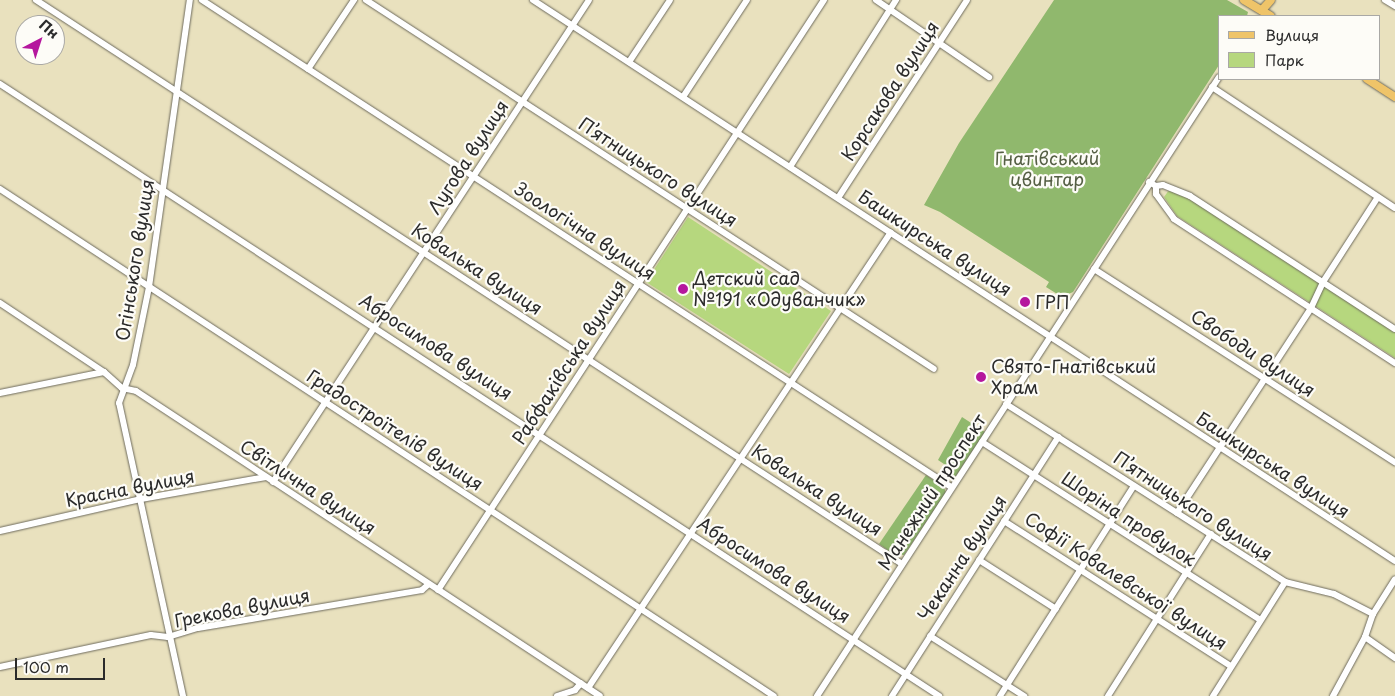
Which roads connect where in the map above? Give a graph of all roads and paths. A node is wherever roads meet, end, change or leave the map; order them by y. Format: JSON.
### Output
{"nodes":[{"id":1,"x":36,"y":0,"type":"edge"},
{"id":2,"x":190,"y":0,"type":"edge"},
{"id":3,"x":202,"y":0,"type":"edge"},
{"id":4,"x":354,"y":0,"type":"edge"},
{"id":5,"x":366,"y":0,"type":"edge"},
{"id":6,"x":533,"y":0,"type":"edge"},
{"id":7,"x":590,"y":0,"type":"edge"},
{"id":8,"x":670,"y":0,"type":"edge"},
{"id":9,"x":747,"y":0,"type":"edge"},
{"id":10,"x":824,"y":0,"type":"edge"},
{"id":11,"x":876,"y":0,"type":"edge"},
{"id":12,"x":896,"y":0,"type":"edge"},
{"id":13,"x":967,"y":0,"type":"edge"},
{"id":14,"x":1244,"y":0,"type":"edge"},
{"id":15,"x":1271,"y":0,"type":"edge"},
{"id":16,"x":1386,"y":0,"type":"edge"},
{"id":17,"x":1395,"y":6,"type":"edge"},
{"id":18,"x":888,"y":11,"type":"junction"},
{"id":19,"x":1260,"y":13,"type":"edge"},
{"id":20,"x":572,"y":26,"type":"junction"},
{"id":21,"x":938,"y":45,"type":"junction"},
{"id":22,"x":629,"y":62,"type":"junction"},
{"id":23,"x":308,"y":69,"type":"junction"},
{"id":24,"x":989,"y":77,"type":"dead end"},
{"id":25,"x":1218,"y":78,"type":"edge"},
{"id":26,"x":1369,"y":80,"type":"edge"},
{"id":27,"x":0,"y":84,"type":"edge"},
{"id":28,"x":1212,"y":87,"type":"junction"},
{"id":29,"x":176,"y":91,"type":"junction"},
{"id":30,"x":683,"y":97,"type":"junction"},
{"id":31,"x":1395,"y":97,"type":"edge"},
{"id":32,"x":522,"y":102,"type":"junction"},
{"id":33,"x":738,"y":132,"type":"junction"},
{"id":34,"x":790,"y":167,"type":"junction"},
{"id":35,"x":473,"y":177,"type":"junction"},
{"id":36,"x":1149,"y":182,"type":"junction"},
{"id":37,"x":1156,"y":186,"type":"junction"},
{"id":38,"x":162,"y":188,"type":"junction"},
{"id":39,"x":0,"y":189,"type":"edge"},
{"id":40,"x":1378,"y":197,"type":"junction"},
{"id":41,"x":838,"y":198,"type":"junction"},
{"id":42,"x":1395,"y":208,"type":"edge"},
{"id":43,"x":687,"y":209,"type":"junction"},
{"id":44,"x":890,"y":232,"type":"junction"},
{"id":45,"x":424,"y":252,"type":"junction"},
{"id":46,"x":1094,"y":269,"type":"junction"},
{"id":47,"x":1323,"y":282,"type":"junction"},
{"id":48,"x":638,"y":284,"type":"junction"},
{"id":49,"x":150,"y":287,"type":"junction"},
{"id":50,"x":0,"y":302,"type":"edge"},
{"id":51,"x":840,"y":308,"type":"junction"},
{"id":52,"x":1311,"y":308,"type":"junction"},
{"id":53,"x":375,"y":326,"type":"junction"},
{"id":54,"x":1395,"y":328,"type":"edge"},
{"id":55,"x":1048,"y":338,"type":"junction"},
{"id":56,"x":589,"y":360,"type":"junction"},
{"id":57,"x":1395,"y":363,"type":"edge"},
{"id":58,"x":934,"y":368,"type":"dead end"},
{"id":59,"x":104,"y":372,"type":"junction"},
{"id":60,"x":1265,"y":379,"type":"junction"},
{"id":61,"x":790,"y":383,"type":"junction"},
{"id":62,"x":122,"y":388,"type":"junction"},
{"id":63,"x":0,"y":393,"type":"edge"},
{"id":64,"x":325,"y":402,"type":"junction"},
{"id":65,"x":1006,"y":404,"type":"junction"},
{"id":66,"x":541,"y":434,"type":"junction"},
{"id":67,"x":1058,"y":437,"type":"junction"},
{"id":68,"x":982,"y":442,"type":"junction"},
{"id":69,"x":1220,"y":448,"type":"junction"},
{"id":70,"x":740,"y":458,"type":"junction"},
{"id":71,"x":1395,"y":462,"type":"edge"},
{"id":72,"x":1033,"y":475,"type":"junction"},
{"id":73,"x":266,"y":477,"type":"junction"},
{"id":74,"x":273,"y":482,"type":"junction"},
{"id":75,"x":1134,"y":486,"type":"junction"},
{"id":76,"x":952,"y":488,"type":"junction"},
{"id":77,"x":141,"y":499,"type":"junction"},
{"id":78,"x":491,"y":510,"type":"junction"},
{"id":79,"x":1177,"y":513,"type":"junction"},
{"id":80,"x":1004,"y":521,"type":"junction"},
{"id":81,"x":1110,"y":524,"type":"junction"},
{"id":82,"x":0,"y":531,"type":"edge"},
{"id":83,"x":691,"y":533,"type":"junction"},
{"id":84,"x":1210,"y":534,"type":"junction"},
{"id":85,"x":979,"y":560,"type":"junction"},
{"id":86,"x":1395,"y":561,"type":"edge"},
{"id":87,"x":902,"y":564,"type":"junction"},
{"id":88,"x":1080,"y":570,"type":"junction"},
{"id":89,"x":1186,"y":573,"type":"junction"},
{"id":90,"x":1395,"y":579,"type":"edge"},
{"id":91,"x":1285,"y":582,"type":"junction"},
{"id":92,"x":429,"y":584,"type":"junction"},
{"id":93,"x":438,"y":590,"type":"junction"},
{"id":94,"x":641,"y":608,"type":"junction"},
{"id":95,"x":1056,"y":609,"type":"junction"},
{"id":96,"x":1373,"y":614,"type":"junction"},
{"id":97,"x":1157,"y":618,"type":"junction"},
{"id":98,"x":1260,"y":620,"type":"junction"},
{"id":99,"x":930,"y":636,"type":"junction"},
{"id":100,"x":171,"y":637,"type":"junction"},
{"id":101,"x":1365,"y":637,"type":"junction"},
{"id":102,"x":853,"y":640,"type":"junction"},
{"id":103,"x":1395,"y":658,"type":"edge"},
{"id":104,"x":1232,"y":666,"type":"junction"},
{"id":105,"x":0,"y":667,"type":"edge"},
{"id":106,"x":906,"y":674,"type":"junction"},
{"id":107,"x":581,"y":683,"type":"junction"},
{"id":108,"x":1007,"y":685,"type":"junction"},
{"id":109,"x":588,"y":688,"type":"junction"},
{"id":110,"x":1110,"y":695,"type":"edge"},
{"id":111,"x":183,"y":696,"type":"edge"},
{"id":112,"x":557,"y":696,"type":"edge"},
{"id":113,"x":600,"y":696,"type":"edge"},
{"id":114,"x":774,"y":696,"type":"edge"},
{"id":115,"x":817,"y":696,"type":"edge"},
{"id":116,"x":892,"y":696,"type":"edge"},
{"id":117,"x":939,"y":696,"type":"edge"},
{"id":118,"x":1000,"y":696,"type":"edge"},
{"id":119,"x":1024,"y":696,"type":"edge"},
{"id":120,"x":1212,"y":696,"type":"edge"},
{"id":121,"x":1333,"y":696,"type":"edge"}],
"edges":[{"from":1,"to":29,"type":"street","name":"Ковалька вулиця"},
{"from":2,"to":29,"type":"street","name":"Огінського вулиця"},
{"from":3,"to":23,"type":"street","name":"Зоологічна вулиця"},
{"from":4,"to":23,"type":"street"},
{"from":5,"to":32,"type":"street","name":"П’ятницького вулиця"},
{"from":6,"to":20,"type":"street","name":"Башкирська вулиця"},
{"from":7,"to":20,"type":"street","name":"Лугова вулиця"},
{"from":8,"to":22,"type":"street"},
{"from":9,"to":30,"type":"street"},
{"from":10,"to":33,"type":"street","name":"Рабфаківська вулиця"},
{"from":11,"to":18,"type":"street"},
{"from":12,"to":18,"type":"street"},
{"from":13,"to":21,"type":"street","name":"Корсакова вулиця"},
{"from":14,"to":19,"type":"main road"},
{"from":15,"to":19,"type":"main road"},
{"from":16,"to":17,"type":"street"},
{"from":18,"to":21,"type":"street"},
{"from":18,"to":34,"type":"street"},
{"from":20,"to":22,"type":"street","name":"Башкирська вулиця"},
{"from":20,"to":32,"type":"street","name":"Лугова вулиця"},
{"from":21,"to":24,"type":"street"},
{"from":21,"to":41,"type":"street","name":"Корсакова вулиця"},
{"from":22,"to":30,"type":"street","name":"Башкирська вулиця"},
{"from":23,"to":35,"type":"street","name":"Зоологічна вулиця"},
{"from":25,"to":28,"type":"street","name":"Манежний проспект"},
{"from":26,"to":31,"type":"main road"},
{"from":27,"to":38,"type":"street","name":"Абросимова вулиця"},
{"from":28,"to":36,"type":"street","name":"Манежний проспект"},
{"from":28,"to":40,"type":"street"},
{"from":29,"to":38,"type":"street","name":"Огінського вулиця"},
{"from":29,"to":45,"type":"street","name":"Ковалька вулиця"},
{"from":30,"to":33,"type":"street","name":"Башкирська вулиця"},
{"from":32,"to":35,"type":"street","name":"Лугова вулиця"},
{"from":32,"to":43,"type":"street","name":"П’ятницького вулиця"},
{"from":33,"to":34,"type":"street","name":"Башкирська вулиця"},
{"from":33,"to":43,"type":"street","name":"Рабфаківська вулиця"},
{"from":34,"to":41,"type":"street","name":"Башкирська вулиця"},
{"from":35,"to":45,"type":"street","name":"Лугова вулиця"},
{"from":35,"to":48,"type":"street","name":"Зоологічна вулиця"},
{"from":36,"to":37,"type":"street"},
{"from":36,"to":46,"type":"street","name":"Манежний проспект"},
{"from":37,"to":47,"type":"street"},
{"from":37,"to":52,"type":"street"},
{"from":38,"to":49,"type":"street","name":"Огінського вулиця"},
{"from":38,"to":53,"type":"street","name":"Абросимова вулиця"},
{"from":39,"to":49,"type":"street","name":"Градостроїтелiв вулиця"},
{"from":40,"to":42,"type":"street"},
{"from":40,"to":47,"type":"street"},
{"from":41,"to":44,"type":"street","name":"Башкирська вулиця"},
{"from":43,"to":48,"type":"street","name":"Рабфаківська вулиця"},
{"from":43,"to":51,"type":"street","name":"П’ятницького вулиця"},
{"from":44,"to":51,"type":"street"},
{"from":44,"to":55,"type":"street","name":"Башкирська вулиця"},
{"from":45,"to":53,"type":"street","name":"Лугова вулиця"},
{"from":45,"to":56,"type":"street","name":"Ковалька вулиця"},
{"from":46,"to":55,"type":"street","name":"Манежний проспект"},
{"from":46,"to":60,"type":"street","name":"Свободи вулиця"},
{"from":47,"to":52,"type":"street"},
{"from":47,"to":54,"type":"street"},
{"from":48,"to":56,"type":"street","name":"Рабфаківська вулиця"},
{"from":48,"to":61,"type":"street","name":"Зоологічна вулиця"},
{"from":49,"to":62,"type":"street","name":"Огінського вулиця"},
{"from":49,"to":64,"type":"street","name":"Градостроїтелiв вулиця"},
{"from":50,"to":59,"type":"street","name":"Світлична вулиця"},
{"from":51,"to":58,"type":"street","name":"П’ятницького вулиця"},
{"from":51,"to":61,"type":"street"},
{"from":52,"to":57,"type":"street"},
{"from":52,"to":60,"type":"street"},
{"from":53,"to":64,"type":"street","name":"Лугова вулиця"},
{"from":53,"to":66,"type":"street","name":"Абросимова вулиця"},
{"from":55,"to":65,"type":"street","name":"Манежний проспект"},
{"from":55,"to":69,"type":"street","name":"Башкирська вулиця"},
{"from":56,"to":66,"type":"street","name":"Рабфаківська вулиця"},
{"from":56,"to":70,"type":"street","name":"Ковалька вулиця"},
{"from":59,"to":62,"type":"street","name":"Світлична вулиця"},
{"from":59,"to":63,"type":"street"},
{"from":60,"to":69,"type":"street"},
{"from":60,"to":71,"type":"street","name":"Свободи вулиця"},
{"from":61,"to":70,"type":"street"},
{"from":61,"to":76,"type":"street","name":"Зоологічна вулиця"},
{"from":62,"to":73,"type":"street","name":"Світлична вулиця"},
{"from":62,"to":77,"type":"street","name":"Огінського вулиця"},
{"from":64,"to":74,"type":"street","name":"Лугова вулиця"},
{"from":64,"to":78,"type":"street","name":"Градостроїтелiв вулиця"},
{"from":65,"to":67,"type":"street","name":"П’ятницького вулиця"},
{"from":65,"to":68,"type":"street","name":"Манежний проспект"},
{"from":66,"to":78,"type":"street","name":"Рабфаківська вулиця"},
{"from":66,"to":83,"type":"street","name":"Абросимова вулиця"},
{"from":67,"to":72,"type":"street","name":"Чеканна вулиця"},
{"from":67,"to":75,"type":"street","name":"П’ятницького вулиця"},
{"from":68,"to":72,"type":"street","name":"Шоріна провулок"},
{"from":68,"to":76,"type":"street","name":"Манежний проспект"},
{"from":69,"to":79,"type":"street"},
{"from":69,"to":86,"type":"street","name":"Башкирська вулиця"},
{"from":70,"to":83,"type":"street"},
{"from":70,"to":87,"type":"street","name":"Ковалька вулиця"},
{"from":72,"to":80,"type":"street","name":"Чеканна вулиця"},
{"from":72,"to":81,"type":"street","name":"Шоріна провулок"},
{"from":73,"to":74,"type":"street","name":"Світлична вулиця"},
{"from":73,"to":77,"type":"street","name":"Красна вулиця"},
{"from":74,"to":92,"type":"street","name":"Світлична вулиця"},
{"from":75,"to":79,"type":"street","name":"П’ятницького вулиця"},
{"from":75,"to":81,"type":"street"},
{"from":76,"to":87,"type":"street","name":"Манежний проспект"},
{"from":77,"to":82,"type":"street","name":"Красна вулиця"},
{"from":77,"to":100,"type":"street","name":"Огінського вулиця"},
{"from":78,"to":93,"type":"street","name":"Рабфаківська вулиця"},
{"from":78,"to":94,"type":"street","name":"Градостроїтелiв вулиця"},
{"from":79,"to":84,"type":"street","name":"П’ятницького вулиця"},
{"from":80,"to":85,"type":"street","name":"Чеканна вулиця"},
{"from":80,"to":88,"type":"street","name":"Софії Ковалевської вулиця"},
{"from":81,"to":88,"type":"street"},
{"from":81,"to":89,"type":"street","name":"Шоріна провулок"},
{"from":83,"to":94,"type":"street"},
{"from":83,"to":102,"type":"street","name":"Абросимова вулиця"},
{"from":84,"to":89,"type":"street"},
{"from":84,"to":91,"type":"street","name":"П’ятницького вулиця"},
{"from":85,"to":95,"type":"street"},
{"from":85,"to":99,"type":"street","name":"Чеканна вулиця"},
{"from":87,"to":102,"type":"street","name":"Манежний проспект"},
{"from":88,"to":95,"type":"street"},
{"from":88,"to":97,"type":"street","name":"Софії Ковалевської вулиця"},
{"from":89,"to":97,"type":"street"},
{"from":89,"to":98,"type":"street","name":"Шоріна провулок"},
{"from":90,"to":96,"type":"street"},
{"from":91,"to":96,"type":"street","name":"П’ятницького вулиця"},
{"from":91,"to":98,"type":"street"},
{"from":92,"to":93,"type":"street","name":"Світлична вулиця"},
{"from":92,"to":100,"type":"street","name":"Грекова вулиця"},
{"from":93,"to":107,"type":"street","name":"Світлична вулиця"},
{"from":94,"to":109,"type":"street"},
{"from":94,"to":114,"type":"street","name":"Градостроїтелiв вулиця"},
{"from":95,"to":108,"type":"street"},
{"from":96,"to":101,"type":"street"},
{"from":97,"to":104,"type":"street","name":"Софії Ковалевської вулиця"},
{"from":97,"to":110,"type":"street"},
{"from":98,"to":104,"type":"street"},
{"from":99,"to":106,"type":"street","name":"Чеканна вулиця"},
{"from":99,"to":108,"type":"street"},
{"from":100,"to":105,"type":"street","name":"Грекова вулиця"},
{"from":100,"to":111,"type":"street","name":"Огінського вулиця"},
{"from":101,"to":103,"type":"street"},
{"from":101,"to":121,"type":"street"},
{"from":102,"to":106,"type":"street","name":"Абросимова вулиця"},
{"from":102,"to":115,"type":"street","name":"Манежний проспект"},
{"from":104,"to":120,"type":"street"},
{"from":106,"to":116,"type":"street","name":"Чеканна вулиця"},
{"from":106,"to":117,"type":"street","name":"Абросимова вулиця"},
{"from":107,"to":109,"type":"street","name":"Світлична вулиця"},
{"from":107,"to":112,"type":"street"},
{"from":108,"to":118,"type":"street"},
{"from":108,"to":119,"type":"street"},
{"from":109,"to":113,"type":"street","name":"Світлична вулиця"}]}
